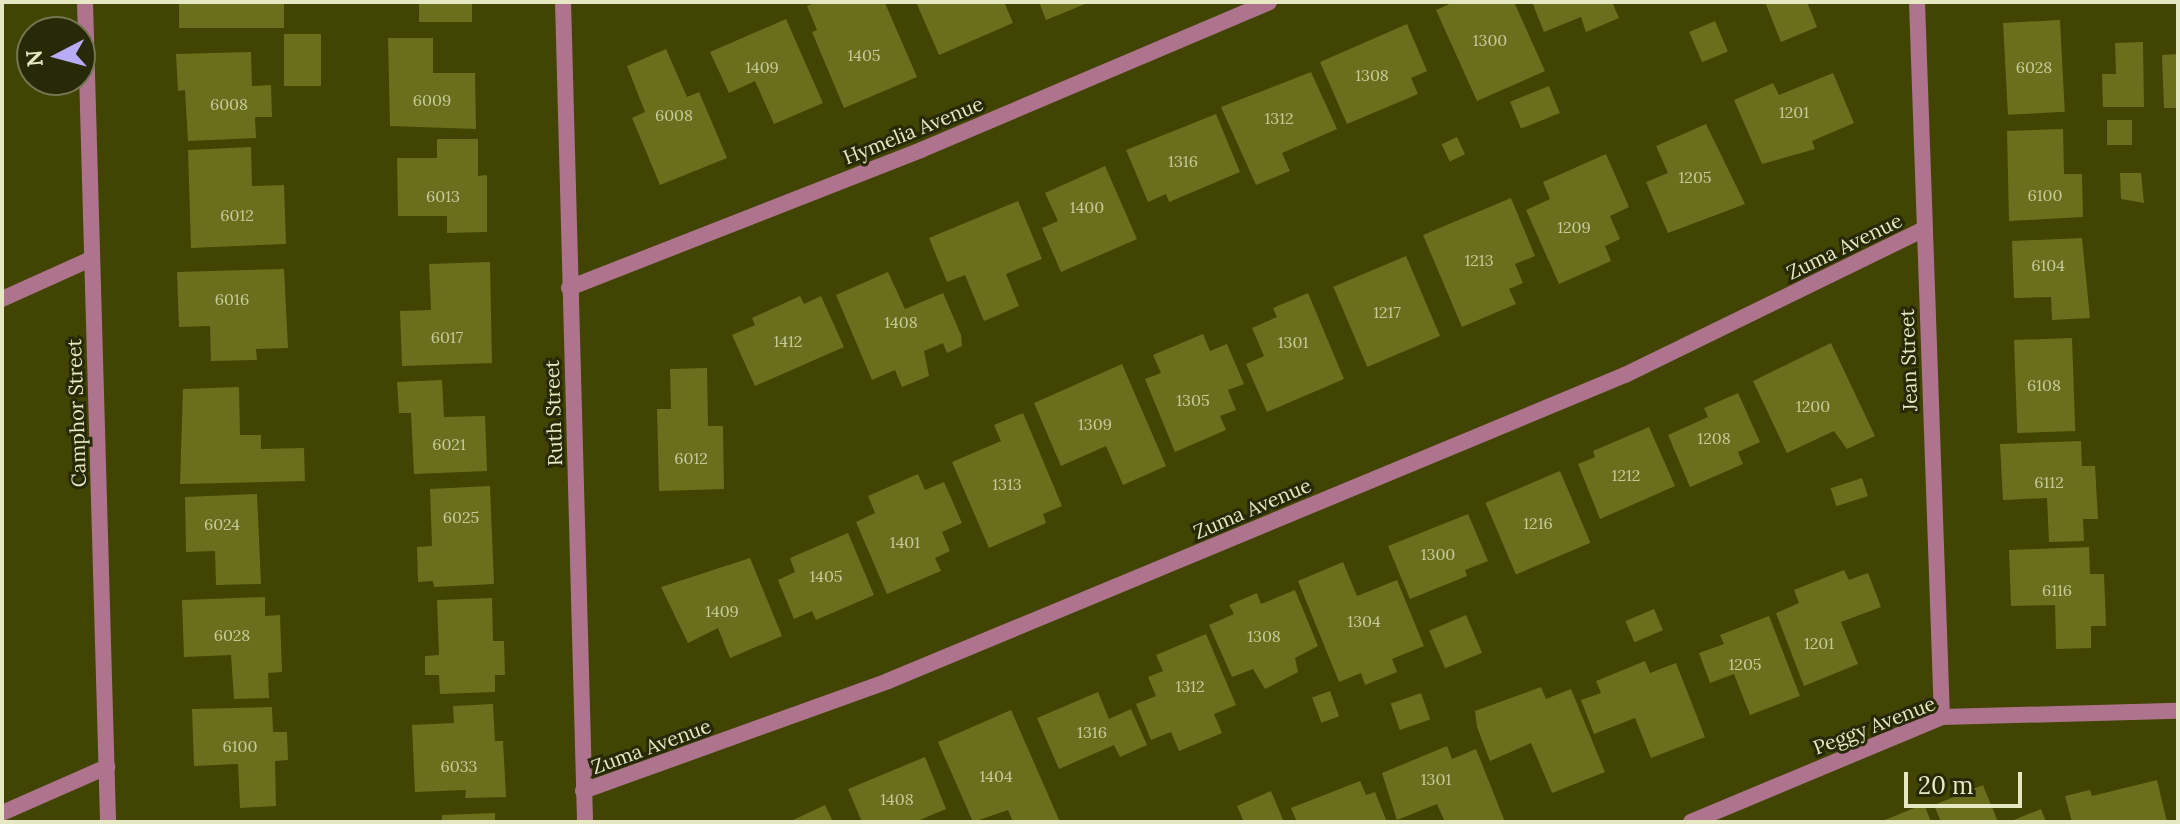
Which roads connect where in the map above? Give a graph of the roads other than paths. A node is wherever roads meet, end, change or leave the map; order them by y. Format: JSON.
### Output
{"nodes":[{"id":1,"x":85,"y":2,"type":"edge"},
{"id":2,"x":563,"y":2,"type":"edge"},
{"id":3,"x":1269,"y":2,"type":"edge"},
{"id":4,"x":1917,"y":2,"type":"edge"},
{"id":5,"x":1924,"y":229,"type":"junction"},
{"id":6,"x":91,"y":259,"type":"junction"},
{"id":7,"x":569,"y":288,"type":"junction"},
{"id":8,"x":2,"y":299,"type":"edge"},
{"id":9,"x":2178,"y":711,"type":"edge"},
{"id":10,"x":1942,"y":717,"type":"junction"},
{"id":11,"x":107,"y":767,"type":"junction"},
{"id":12,"x":583,"y":791,"type":"junction"},
{"id":13,"x":2,"y":813,"type":"edge"},
{"id":14,"x":108,"y":822,"type":"edge"},
{"id":15,"x":585,"y":822,"type":"edge"},
{"id":16,"x":1691,"y":822,"type":"edge"}],
"edges":[{"from":1,"to":6,"type":"street","name":"Camphor Street"},
{"from":2,"to":7,"type":"street","name":"Ruth Street"},
{"from":3,"to":7,"type":"street","name":"Hymelia Avenue"},
{"from":4,"to":5,"type":"street","name":"Jean Street"},
{"from":5,"to":10,"type":"street","name":"Jean Street"},
{"from":5,"to":12,"type":"street","name":"Zuma Avenue"},
{"from":6,"to":8,"type":"street"},
{"from":6,"to":11,"type":"street","name":"Camphor Street"},
{"from":7,"to":12,"type":"street","name":"Ruth Street"},
{"from":9,"to":10,"type":"street","name":"Peggy Avenue"},
{"from":10,"to":16,"type":"street","name":"Peggy Avenue"},
{"from":11,"to":13,"type":"street"},
{"from":11,"to":14,"type":"street","name":"Camphor Street"},
{"from":12,"to":15,"type":"street","name":"Ruth Street"}]}
